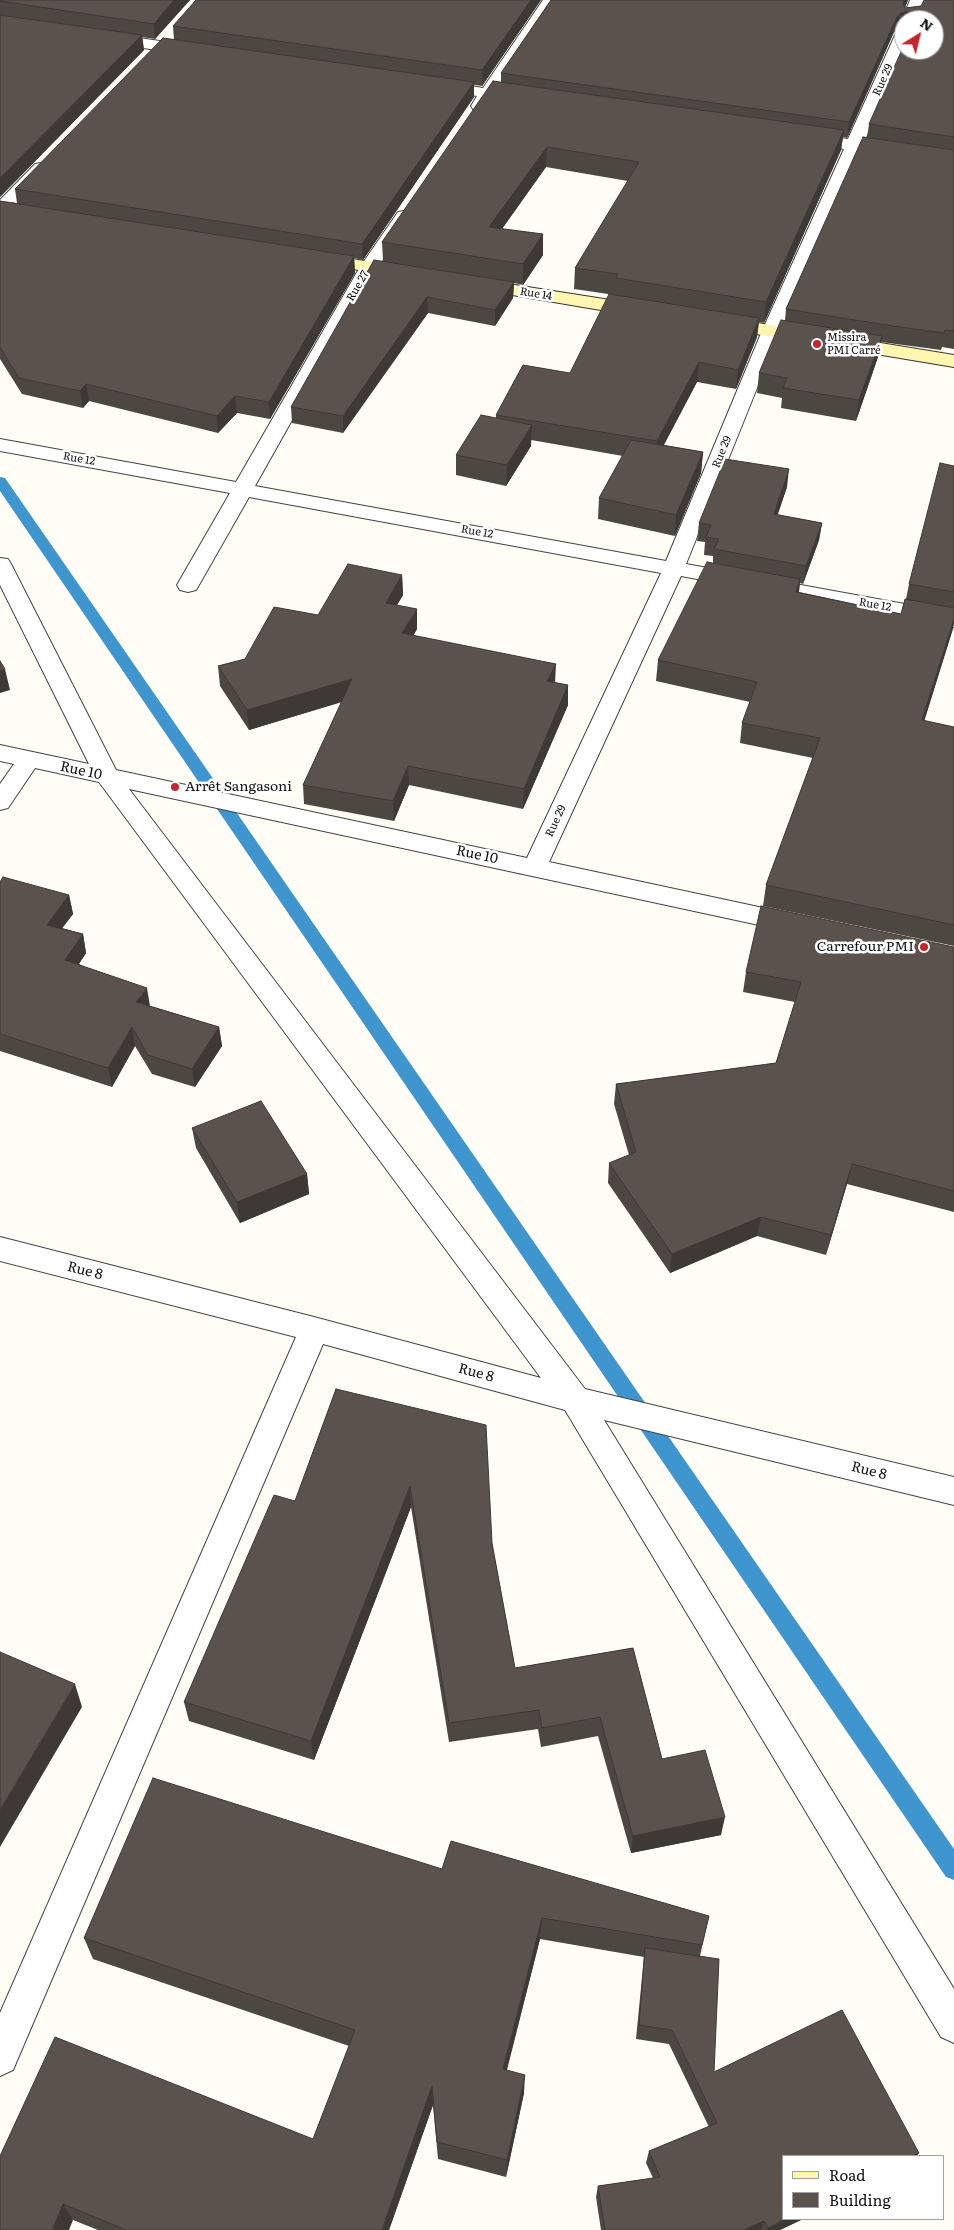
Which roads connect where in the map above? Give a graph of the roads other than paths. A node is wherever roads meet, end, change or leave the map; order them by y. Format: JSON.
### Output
{"nodes":[{"id":1,"x":551,"y":0,"type":"edge"},
{"id":2,"x":172,"y":33,"type":"dead end"},
{"id":3,"x":94,"y":36,"type":"edge"},
{"id":4,"x":160,"y":46,"type":"junction"},
{"id":5,"x":208,"y":53,"type":"edge"},
{"id":6,"x":894,"y":55,"type":"edge"},
{"id":7,"x":146,"y":60,"type":"edge"},
{"id":8,"x":420,"y":83,"type":"edge"},
{"id":9,"x":488,"y":93,"type":"junction"},
{"id":10,"x":538,"y":100,"type":"edge"},
{"id":11,"x":472,"y":117,"type":"edge"},
{"id":12,"x":795,"y":137,"type":"edge"},
{"id":13,"x":854,"y":145,"type":"junction"},
{"id":14,"x":50,"y":159,"type":"edge"},
{"id":15,"x":954,"y":160,"type":"edge"},
{"id":16,"x":412,"y":203,"type":"edge"},
{"id":17,"x":0,"y":209,"type":"edge"},
{"id":18,"x":21,"y":212,"type":"edge"},
{"id":19,"x":302,"y":256,"type":"edge"},
{"id":20,"x":369,"y":266,"type":"junction"},
{"id":21,"x":428,"y":276,"type":"edge"},
{"id":22,"x":458,"y":281,"type":"edge"},
{"id":23,"x":663,"y":314,"type":"edge"},
{"id":24,"x":702,"y":320,"type":"edge"},
{"id":25,"x":771,"y":332,"type":"junction"},
{"id":26,"x":954,"y":361,"type":"edge"},
{"id":27,"x":0,"y":445,"type":"edge"},
{"id":28,"x":242,"y":489,"type":"junction"},
{"id":29,"x":0,"y":564,"type":"edge"},
{"id":30,"x":674,"y":568,"type":"junction"},
{"id":31,"x":188,"y":586,"type":"dead end"},
{"id":32,"x":954,"y":620,"type":"edge"},
{"id":33,"x":0,"y":753,"type":"edge"},
{"id":34,"x":29,"y":760,"type":"junction"},
{"id":35,"x":107,"y":776,"type":"junction"},
{"id":36,"x":0,"y":802,"type":"edge"},
{"id":37,"x":534,"y":868,"type":"junction"},
{"id":38,"x":817,"y":928,"type":"edge"},
{"id":39,"x":0,"y":1249,"type":"edge"},
{"id":40,"x":314,"y":1328,"type":"junction"},
{"id":41,"x":575,"y":1400,"type":"junction"},
{"id":42,"x":954,"y":1491,"type":"edge"},
{"id":43,"x":954,"y":2024,"type":"edge"},
{"id":44,"x":0,"y":2057,"type":"edge"}],
"edges":[{"from":1,"to":9,"type":"street"},
{"from":2,"to":4,"type":"street"},
{"from":3,"to":4,"type":"street"},
{"from":4,"to":5,"type":"street"},
{"from":4,"to":7,"type":"street"},
{"from":6,"to":13,"type":"street","name":"Rue 29"},
{"from":8,"to":9,"type":"street"},
{"from":9,"to":10,"type":"street"},
{"from":9,"to":11,"type":"street"},
{"from":12,"to":13,"type":"street"},
{"from":13,"to":15,"type":"street"},
{"from":13,"to":25,"type":"street","name":"Rue 29"},
{"from":14,"to":17,"type":"street"},
{"from":16,"to":20,"type":"street","name":"Rue 27"},
{"from":17,"to":18,"type":"street"},
{"from":19,"to":20,"type":"street"},
{"from":20,"to":21,"type":"street"},
{"from":20,"to":28,"type":"street","name":"Rue 27"},
{"from":22,"to":23,"type":"street","name":"Rue 14"},
{"from":24,"to":25,"type":"street"},
{"from":25,"to":26,"type":"street"},
{"from":25,"to":30,"type":"street","name":"Rue 29"},
{"from":27,"to":28,"type":"street","name":"Rue 12"},
{"from":28,"to":30,"type":"street","name":"Rue 12"},
{"from":28,"to":31,"type":"street","name":"Rue 27"},
{"from":29,"to":35,"type":"street"},
{"from":30,"to":32,"type":"street","name":"Rue 12"},
{"from":30,"to":37,"type":"street","name":"Rue 29"},
{"from":33,"to":34,"type":"street","name":"Rue 10"},
{"from":34,"to":35,"type":"street","name":"Rue 10"},
{"from":34,"to":36,"type":"street"},
{"from":35,"to":37,"type":"street","name":"Rue 10"},
{"from":35,"to":41,"type":"street"},
{"from":37,"to":38,"type":"street","name":"Rue 10"},
{"from":39,"to":40,"type":"street","name":"Rue 8"},
{"from":40,"to":41,"type":"street","name":"Rue 8"},
{"from":40,"to":44,"type":"street"},
{"from":41,"to":42,"type":"street","name":"Rue 8"},
{"from":41,"to":43,"type":"street"}]}
